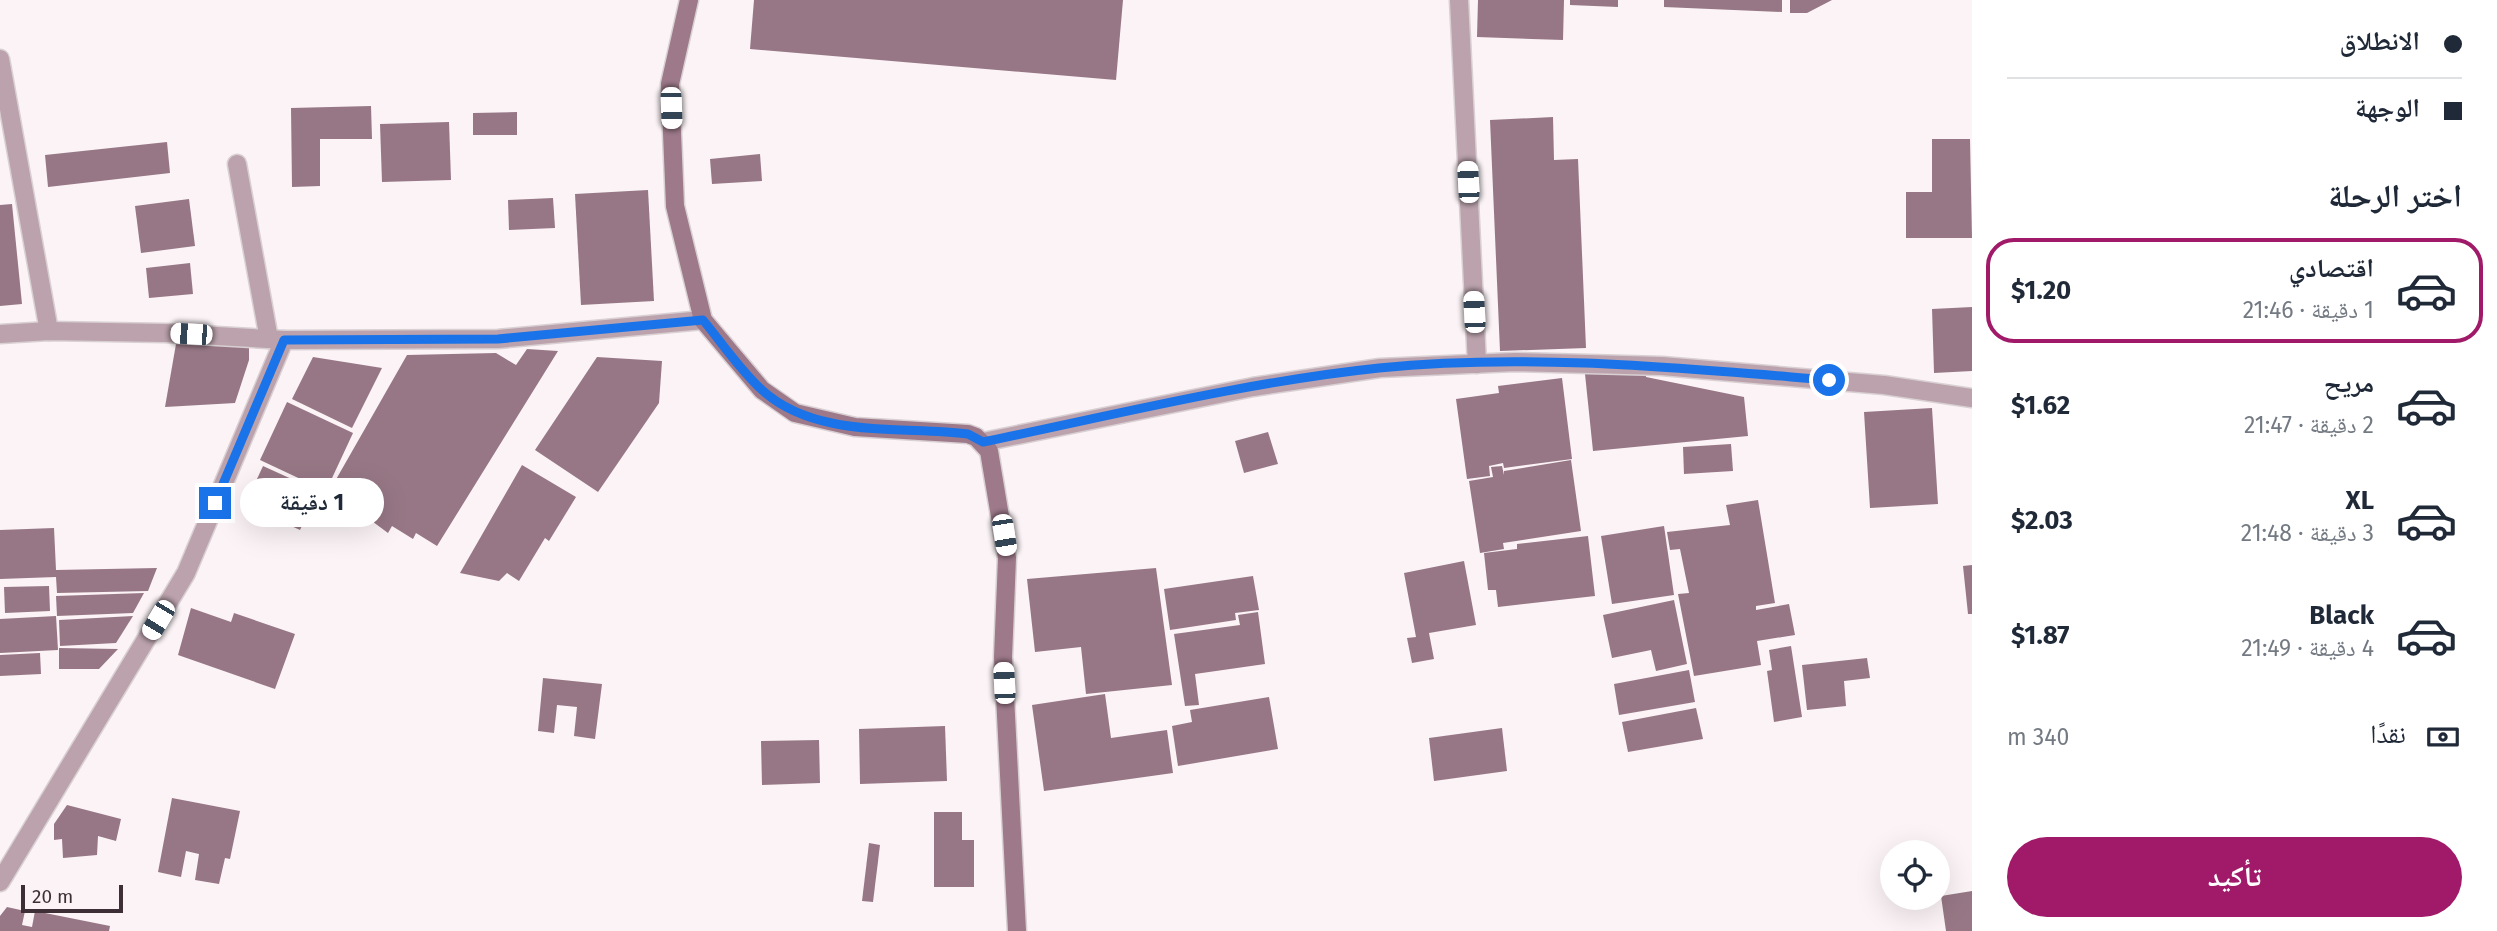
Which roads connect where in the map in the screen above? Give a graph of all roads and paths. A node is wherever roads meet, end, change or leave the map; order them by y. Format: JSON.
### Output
{"nodes":[{"id":1,"x":690,"y":0,"type":"edge"},
{"id":2,"x":1459,"y":0,"type":"edge"},
{"id":3,"x":0,"y":59,"type":"edge"},
{"id":4,"x":237,"y":164,"type":"dead end"},
{"id":5,"x":703,"y":320,"type":"junction"},
{"id":6,"x":49,"y":331,"type":"junction"},
{"id":7,"x":0,"y":334,"type":"edge"},
{"id":8,"x":276,"y":339,"type":"junction"},
{"id":9,"x":1477,"y":364,"type":"junction"},
{"id":10,"x":1972,"y":398,"type":"edge"},
{"id":11,"x":983,"y":442,"type":"junction"},
{"id":12,"x":0,"y":882,"type":"edge"},
{"id":13,"x":1017,"y":931,"type":"edge"}],
"edges":[{"from":1,"to":5,"type":"street"},
{"from":2,"to":9,"type":"street"},
{"from":3,"to":6,"type":"street"},
{"from":4,"to":8,"type":"street"},
{"from":5,"to":8,"type":"street"},
{"from":5,"to":11,"type":"street"},
{"from":6,"to":7,"type":"street"},
{"from":6,"to":8,"type":"street"},
{"from":8,"to":12,"type":"street"},
{"from":9,"to":10,"type":"street"},
{"from":9,"to":11,"type":"street"},
{"from":11,"to":13,"type":"street"}]}
